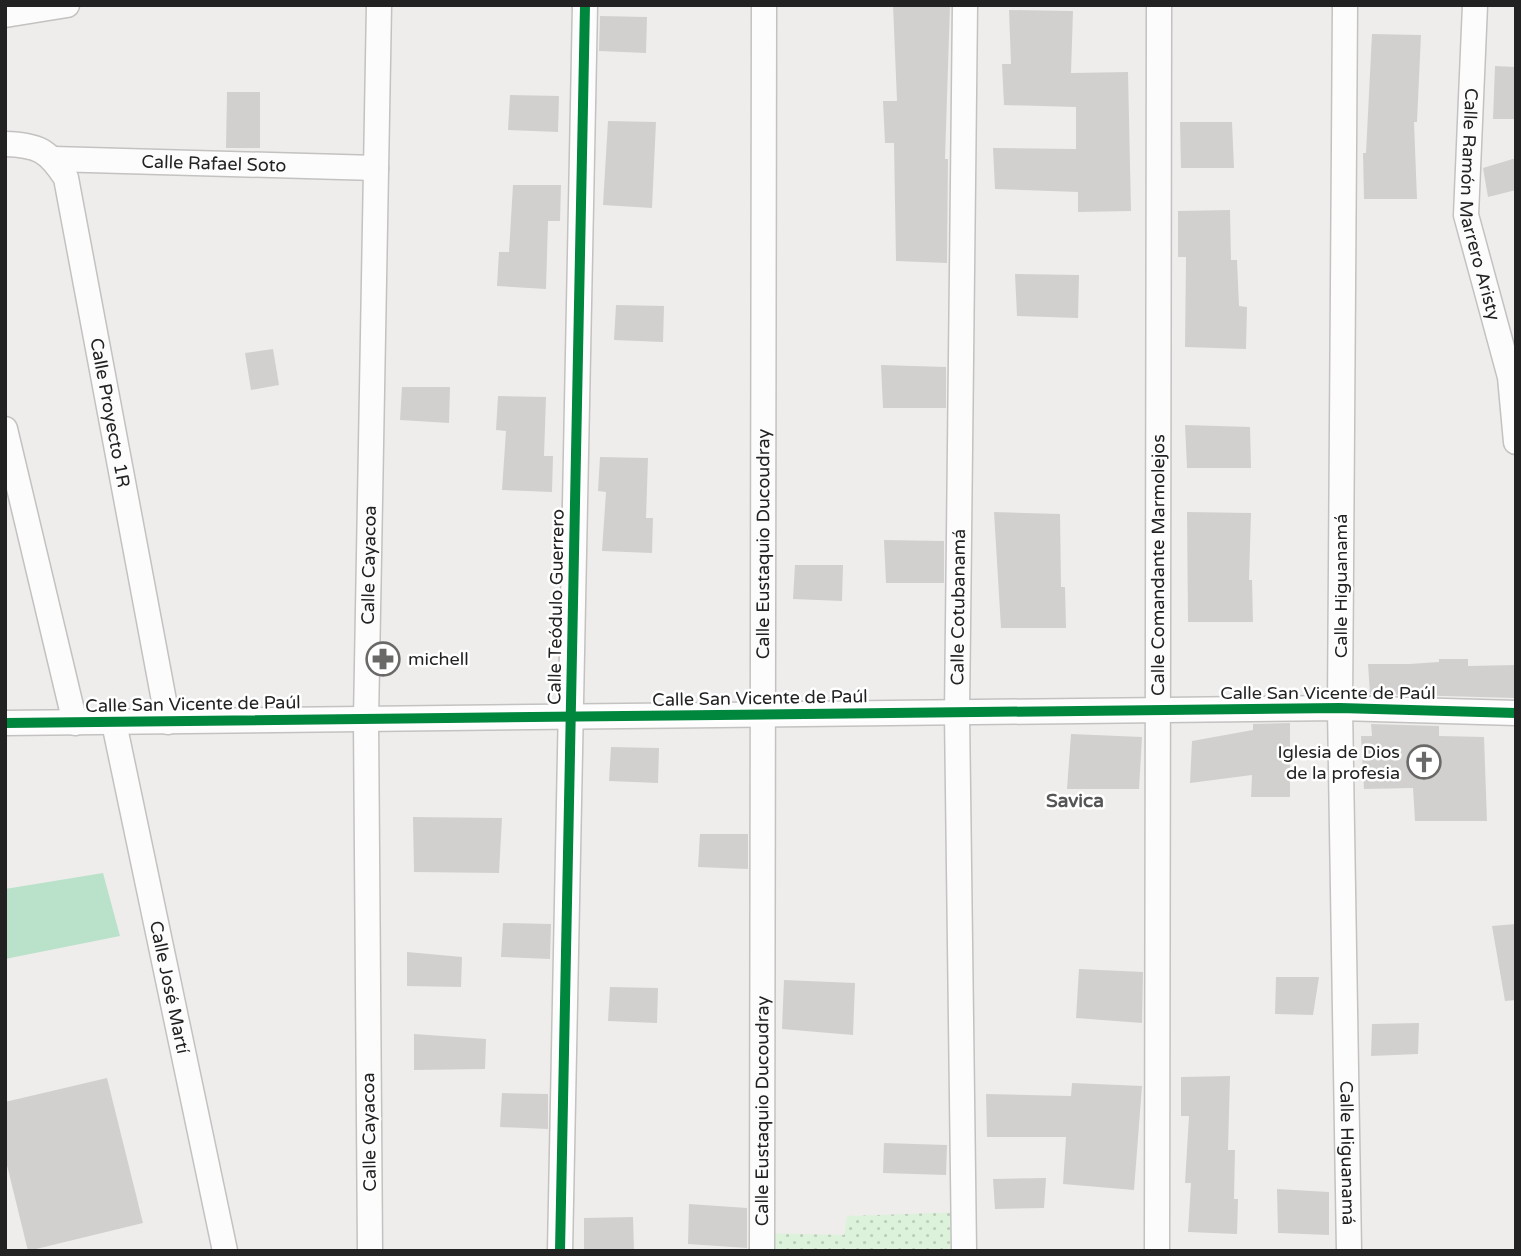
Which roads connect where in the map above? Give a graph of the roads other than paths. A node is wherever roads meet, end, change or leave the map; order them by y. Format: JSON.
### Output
{"nodes":[{"id":1,"x":67,"y":5,"type":"edge"},
{"id":2,"x":379,"y":5,"type":"edge"},
{"id":3,"x":585,"y":5,"type":"edge"},
{"id":4,"x":764,"y":5,"type":"edge"},
{"id":5,"x":965,"y":5,"type":"edge"},
{"id":6,"x":1159,"y":5,"type":"edge"},
{"id":7,"x":1345,"y":5,"type":"edge"},
{"id":8,"x":1475,"y":5,"type":"edge"},
{"id":9,"x":5,"y":15,"type":"edge"},
{"id":10,"x":5,"y":144,"type":"edge"},
{"id":11,"x":53,"y":159,"type":"junction"},
{"id":12,"x":376,"y":168,"type":"junction"},
{"id":13,"x":1513,"y":375,"type":"edge"},
{"id":14,"x":5,"y":429,"type":"edge"},
{"id":15,"x":1516,"y":442,"type":"edge"},
{"id":16,"x":1340,"y":708,"type":"junction"},
{"id":17,"x":1160,"y":710,"type":"junction"},
{"id":18,"x":957,"y":713,"type":"junction"},
{"id":19,"x":1516,"y":713,"type":"edge"},
{"id":20,"x":765,"y":716,"type":"junction"},
{"id":21,"x":571,"y":718,"type":"junction"},
{"id":22,"x":366,"y":720,"type":"junction"},
{"id":23,"x":168,"y":722,"type":"junction"},
{"id":24,"x":5,"y":723,"type":"edge"},
{"id":25,"x":75,"y":723,"type":"junction"},
{"id":26,"x":114,"y":723,"type":"junction"},
{"id":27,"x":225,"y":1251,"type":"edge"},
{"id":28,"x":370,"y":1251,"type":"edge"},
{"id":29,"x":560,"y":1251,"type":"edge"},
{"id":30,"x":762,"y":1251,"type":"edge"},
{"id":31,"x":964,"y":1251,"type":"edge"},
{"id":32,"x":1157,"y":1251,"type":"edge"},
{"id":33,"x":1349,"y":1251,"type":"edge"}],
"edges":[{"from":1,"to":9,"type":"street"},
{"from":2,"to":12,"type":"street","name":"Calle Cayacoa"},
{"from":3,"to":21,"type":"street","name":"Calle Teódulo Guerrero"},
{"from":4,"to":20,"type":"street","name":"Calle Eustaquio Ducoudray"},
{"from":5,"to":18,"type":"street","name":"Calle Cotubanamá"},
{"from":6,"to":17,"type":"street","name":"Calle Comandante Marmolejos"},
{"from":7,"to":16,"type":"street","name":"Calle Higuanamá"},
{"from":8,"to":13,"type":"street","name":"Calle Ramón Marrero Aristy"},
{"from":10,"to":11,"type":"street"},
{"from":11,"to":12,"type":"street","name":"Calle Rafael Soto"},
{"from":11,"to":23,"type":"street","name":"Calle Proyecto 1R"},
{"from":12,"to":22,"type":"street","name":"Calle Cayacoa"},
{"from":13,"to":15,"type":"street","name":"Calle Ramón Marrero Aristy"},
{"from":14,"to":25,"type":"street"},
{"from":16,"to":17,"type":"street","name":"Calle San Vicente de Paúl"},
{"from":16,"to":19,"type":"street","name":"Calle San Vicente de Paúl"},
{"from":16,"to":33,"type":"street","name":"Calle Higuanamá"},
{"from":17,"to":18,"type":"street","name":"Calle San Vicente de Paúl"},
{"from":17,"to":32,"type":"street","name":"Calle Comandante Marmolejos"},
{"from":18,"to":20,"type":"street","name":"Calle San Vicente de Paúl"},
{"from":18,"to":31,"type":"street","name":"Calle Cotubanamá"},
{"from":20,"to":21,"type":"street","name":"Calle San Vicente de Paúl"},
{"from":20,"to":30,"type":"street","name":"Calle Eustaquio Ducoudray"},
{"from":21,"to":22,"type":"street","name":"Calle San Vicente de Paúl"},
{"from":21,"to":29,"type":"street","name":"Calle Teódulo Guerrero"},
{"from":22,"to":23,"type":"street","name":"Calle San Vicente de Paúl"},
{"from":22,"to":28,"type":"street","name":"Calle Cayacoa"},
{"from":23,"to":26,"type":"street","name":"Calle San Vicente de Paúl"},
{"from":24,"to":25,"type":"street","name":"Calle San Vicente de Paúl"},
{"from":25,"to":26,"type":"street","name":"Calle San Vicente de Paúl"},
{"from":26,"to":27,"type":"street","name":"Calle José Martí"}]}
